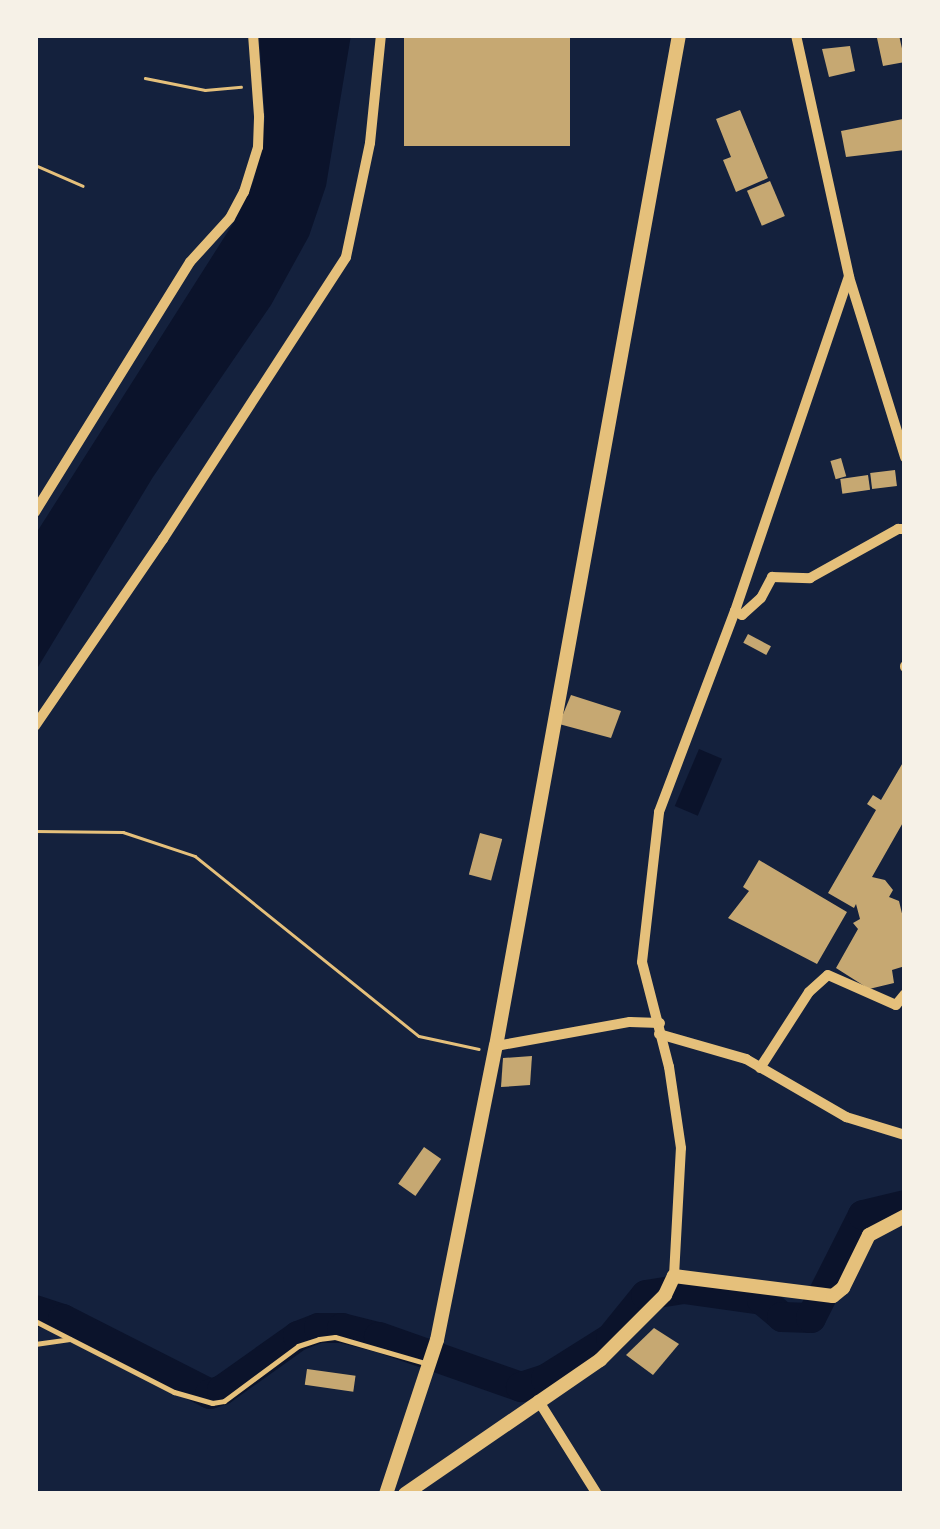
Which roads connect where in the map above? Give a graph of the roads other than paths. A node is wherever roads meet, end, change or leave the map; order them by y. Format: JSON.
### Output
{"nodes":[{"id":1,"x":253,"y":35,"type":"edge"},
{"id":2,"x":381,"y":35,"type":"edge"},
{"id":3,"x":679,"y":35,"type":"edge"},
{"id":4,"x":796,"y":35,"type":"edge"},
{"id":5,"x":849,"y":276,"type":"junction"},
{"id":6,"x":905,"y":457,"type":"edge"},
{"id":7,"x":35,"y":512,"type":"edge"},
{"id":8,"x":905,"y":529,"type":"edge"},
{"id":9,"x":735,"y":611,"type":"junction"},
{"id":10,"x":35,"y":726,"type":"edge"},
{"id":11,"x":905,"y":994,"type":"edge"},
{"id":12,"x":660,"y":1028,"type":"junction"},
{"id":13,"x":496,"y":1046,"type":"junction"},
{"id":14,"x":760,"y":1068,"type":"junction"},
{"id":15,"x":905,"y":1135,"type":"edge"},
{"id":16,"x":905,"y":1216,"type":"edge"},
{"id":17,"x":670,"y":1286,"type":"junction"},
{"id":18,"x":35,"y":1320,"type":"edge"},
{"id":19,"x":74,"y":1339,"type":"junction"},
{"id":20,"x":35,"y":1344,"type":"edge"},
{"id":21,"x":429,"y":1362,"type":"junction"},
{"id":22,"x":538,"y":1400,"type":"junction"},
{"id":23,"x":386,"y":1494,"type":"edge"},
{"id":24,"x":405,"y":1494,"type":"edge"},
{"id":25,"x":597,"y":1494,"type":"edge"}],
"edges":[{"from":1,"to":7,"type":"street"},
{"from":2,"to":10,"type":"street"},
{"from":3,"to":13,"type":"main road"},
{"from":4,"to":5,"type":"street"},
{"from":5,"to":6,"type":"street"},
{"from":5,"to":9,"type":"street"},
{"from":8,"to":9,"type":"street"},
{"from":9,"to":12,"type":"street"},
{"from":11,"to":14,"type":"street"},
{"from":12,"to":13,"type":"street"},
{"from":12,"to":14,"type":"street"},
{"from":12,"to":17,"type":"street"},
{"from":13,"to":21,"type":"main road"},
{"from":14,"to":15,"type":"street"},
{"from":16,"to":17,"type":"main road"},
{"from":17,"to":22,"type":"main road"},
{"from":18,"to":19,"type":"lane"},
{"from":19,"to":20,"type":"lane"},
{"from":19,"to":21,"type":"lane"},
{"from":21,"to":23,"type":"main road"},
{"from":22,"to":24,"type":"main road"},
{"from":22,"to":25,"type":"street"}]}
